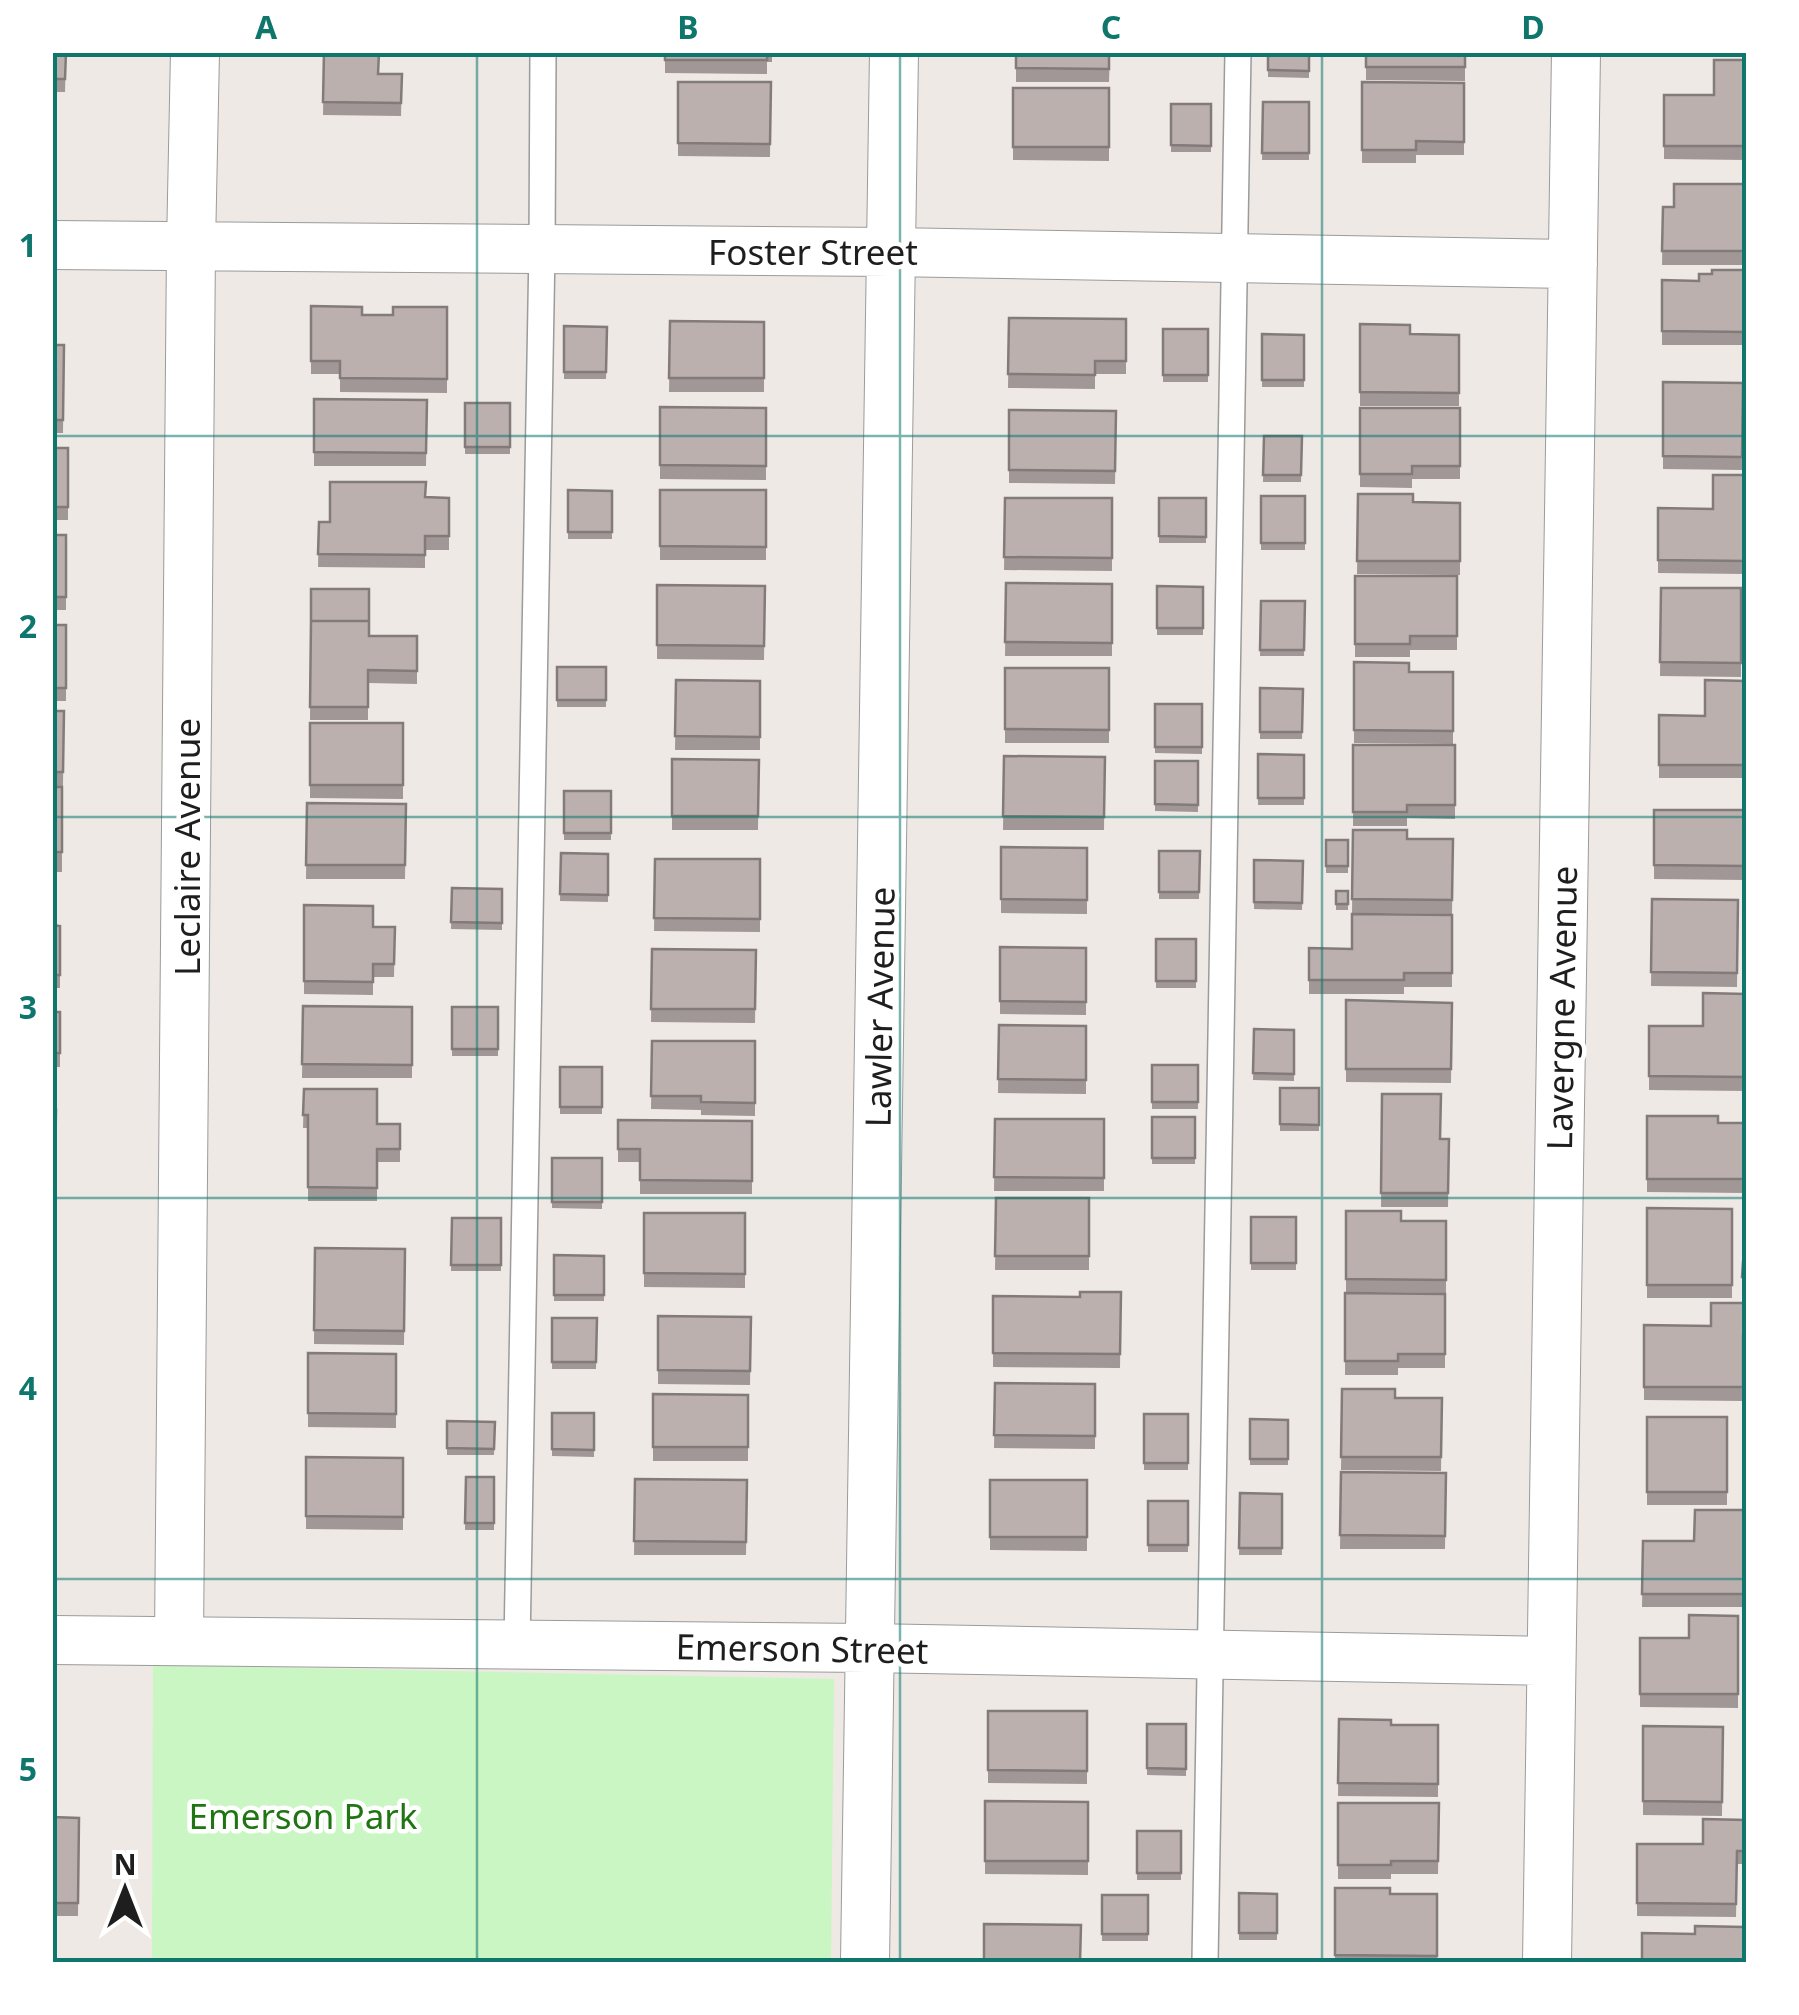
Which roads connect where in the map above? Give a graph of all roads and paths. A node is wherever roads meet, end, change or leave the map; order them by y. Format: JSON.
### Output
{"nodes":[{"id":1,"x":194,"y":52,"type":"edge"},
{"id":2,"x":543,"y":52,"type":"edge"},
{"id":3,"x":894,"y":52,"type":"edge"},
{"id":4,"x":1238,"y":52,"type":"edge"},
{"id":5,"x":1576,"y":52,"type":"edge"},
{"id":6,"x":52,"y":245,"type":"edge"},
{"id":7,"x":191,"y":246,"type":"junction"},
{"id":8,"x":542,"y":249,"type":"junction"},
{"id":9,"x":891,"y":252,"type":"junction"},
{"id":10,"x":1234,"y":258,"type":"junction"},
{"id":11,"x":1573,"y":264,"type":"junction"},
{"id":12,"x":52,"y":1640,"type":"edge"},
{"id":13,"x":179,"y":1641,"type":"junction"},
{"id":14,"x":517,"y":1645,"type":"junction"},
{"id":15,"x":868,"y":1648,"type":"junction"},
{"id":16,"x":1210,"y":1654,"type":"junction"},
{"id":17,"x":1552,"y":1661,"type":"junction"},
{"id":18,"x":865,"y":1962,"type":"edge"},
{"id":19,"x":1205,"y":1962,"type":"edge"},
{"id":20,"x":1547,"y":1962,"type":"edge"}],
"edges":[{"from":1,"to":7,"type":"street","name":"Leclaire Avenue"},
{"from":2,"to":8,"type":"lane"},
{"from":3,"to":9,"type":"street","name":"Lawler Avenue"},
{"from":4,"to":10,"type":"lane"},
{"from":5,"to":11,"type":"street","name":"Lavergne Avenue"},
{"from":6,"to":7,"type":"street","name":"Foster Street"},
{"from":7,"to":8,"type":"street","name":"Foster Street"},
{"from":7,"to":13,"type":"street","name":"Leclaire Avenue"},
{"from":8,"to":9,"type":"street","name":"Foster Street"},
{"from":8,"to":14,"type":"lane"},
{"from":9,"to":10,"type":"street","name":"Foster Street"},
{"from":9,"to":15,"type":"street","name":"Lawler Avenue"},
{"from":10,"to":11,"type":"street","name":"Foster Street"},
{"from":10,"to":16,"type":"lane"},
{"from":11,"to":17,"type":"street","name":"Lavergne Avenue"},
{"from":12,"to":13,"type":"street","name":"Emerson Street"},
{"from":13,"to":14,"type":"street","name":"Emerson Street"},
{"from":14,"to":15,"type":"street","name":"Emerson Street"},
{"from":15,"to":16,"type":"street","name":"Emerson Street"},
{"from":15,"to":18,"type":"street","name":"Lawler Avenue"},
{"from":16,"to":17,"type":"street","name":"Emerson Street"},
{"from":16,"to":19,"type":"lane"},
{"from":17,"to":20,"type":"street","name":"Lavergne Avenue"}]}
